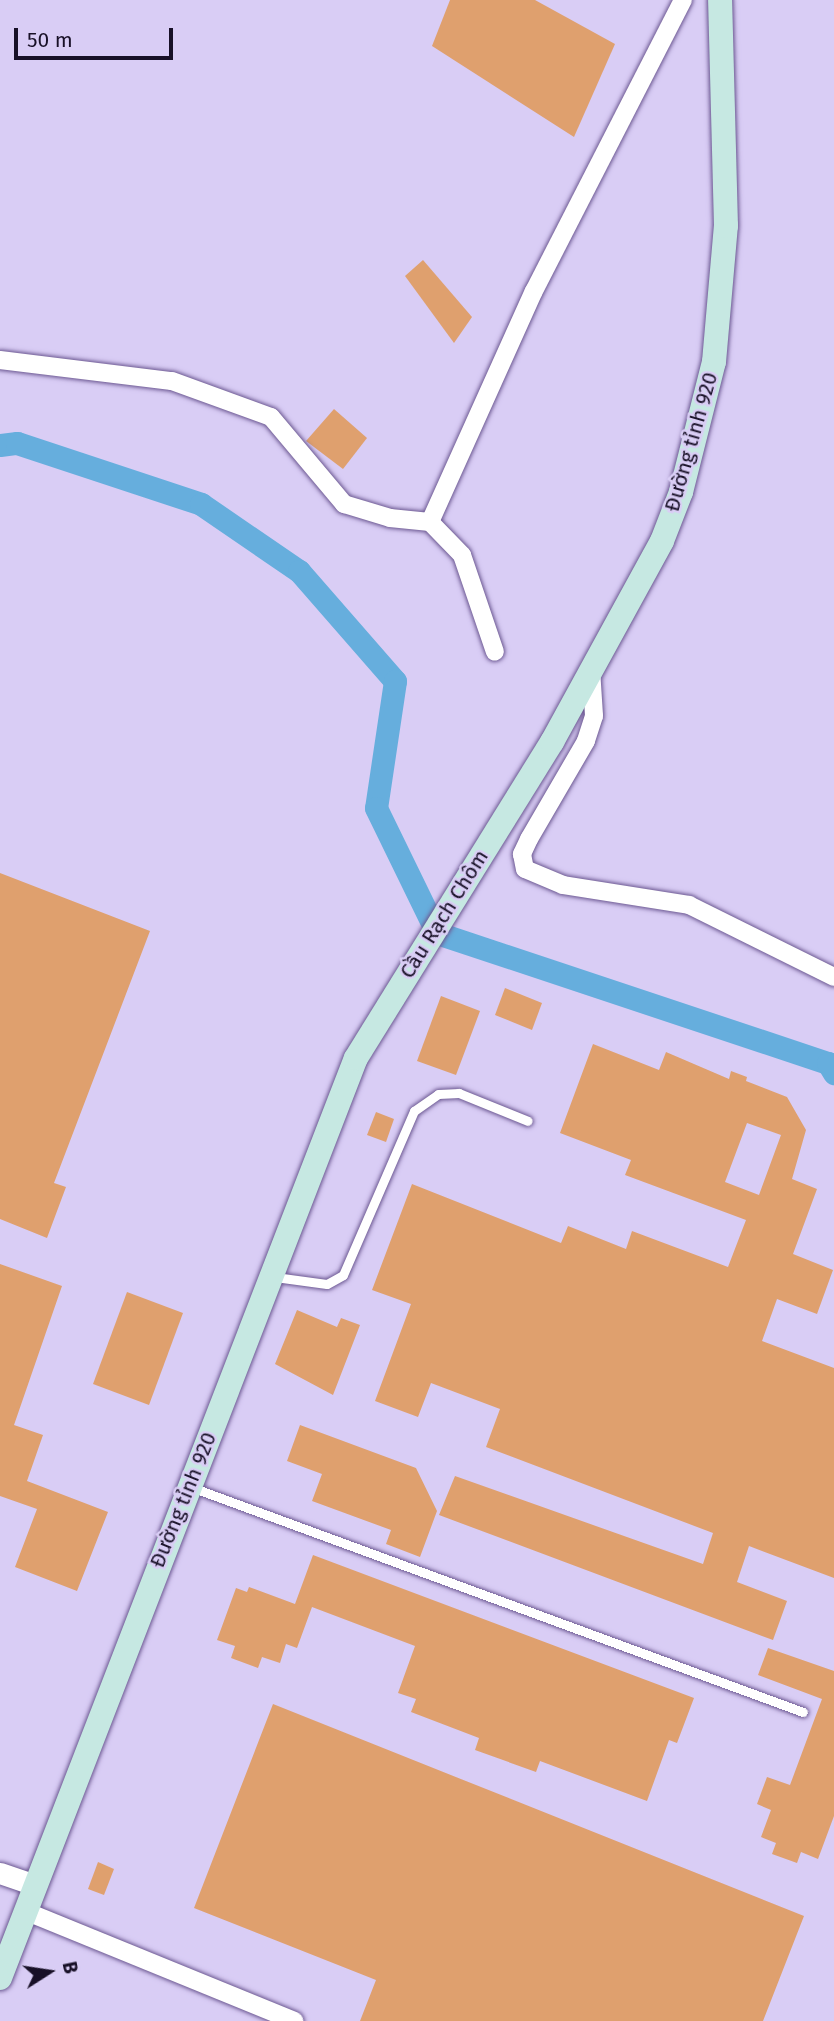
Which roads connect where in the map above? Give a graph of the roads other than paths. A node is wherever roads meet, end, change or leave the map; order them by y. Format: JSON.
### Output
{"nodes":[{"id":1,"x":683,"y":0,"type":"edge"},
{"id":2,"x":720,"y":0,"type":"edge"},
{"id":3,"x":0,"y":360,"type":"edge"},
{"id":4,"x":430,"y":522,"type":"junction"},
{"id":5,"x":495,"y":652,"type":"dead end"},
{"id":6,"x":591,"y":669,"type":"junction"},
{"id":7,"x":514,"y":802,"type":"joint"},
{"id":8,"x":834,"y":976,"type":"edge"},
{"id":9,"x":374,"y":1025,"type":"joint"},
{"id":10,"x":528,"y":1121,"type":"dead end"},
{"id":11,"x":275,"y":1277,"type":"junction"},
{"id":12,"x":186,"y":1486,"type":"junction"},
{"id":13,"x":803,"y":1712,"type":"dead end"},
{"id":14,"x":0,"y":1873,"type":"edge"},
{"id":15,"x":35,"y":1885,"type":"junction"},
{"id":16,"x":25,"y":1911,"type":"junction"},
{"id":17,"x":0,"y":1978,"type":"edge"},
{"id":18,"x":294,"y":2021,"type":"edge"}],
"edges":[{"from":1,"to":4,"type":"street"},
{"from":2,"to":6,"type":"main road","name":"Đường tỉnh 920"},
{"from":3,"to":4,"type":"street"},
{"from":4,"to":5,"type":"street"},
{"from":6,"to":7,"type":"main road","name":"Đường tỉnh 920"},
{"from":6,"to":8,"type":"street"},
{"from":7,"to":9,"type":"main road","name":"Cầu Rạch Chôm"},
{"from":9,"to":11,"type":"main road","name":"Đường tỉnh 920"},
{"from":10,"to":11,"type":"lane"},
{"from":11,"to":12,"type":"main road","name":"Đường tỉnh 920"},
{"from":12,"to":13,"type":"lane"},
{"from":12,"to":15,"type":"main road","name":"Đường tỉnh 920"},
{"from":14,"to":15,"type":"street"},
{"from":15,"to":16,"type":"main road","name":"Đường tỉnh 920"},
{"from":16,"to":17,"type":"main road","name":"Đường tỉnh 920"},
{"from":16,"to":18,"type":"street"}]}
